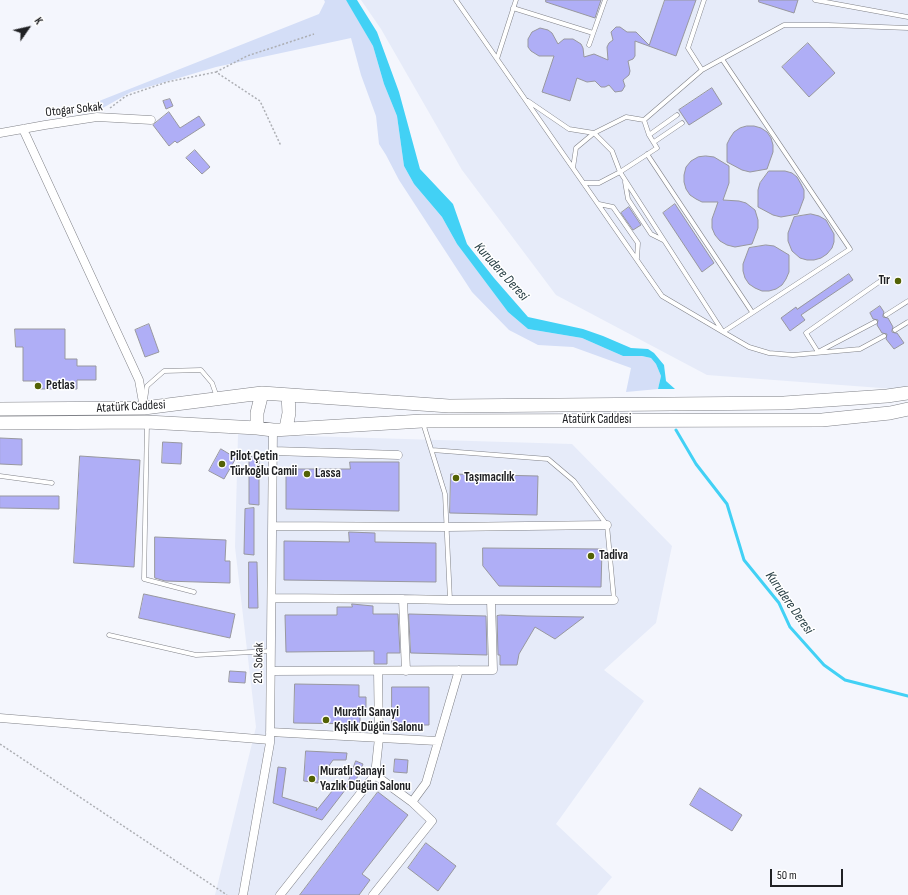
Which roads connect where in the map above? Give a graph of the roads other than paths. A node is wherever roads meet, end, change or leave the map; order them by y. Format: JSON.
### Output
{"nodes":[{"id":1,"x":456,"y":0,"type":"edge"},
{"id":2,"x":516,"y":0,"type":"edge"},
{"id":3,"x":605,"y":0,"type":"edge"},
{"id":4,"x":704,"y":0,"type":"edge"},
{"id":5,"x":815,"y":0,"type":"edge"},
{"id":6,"x":513,"y":8,"type":"junction"},
{"id":7,"x":908,"y":17,"type":"edge"},
{"id":8,"x":908,"y":28,"type":"edge"},
{"id":9,"x":593,"y":33,"type":"junction"},
{"id":10,"x":588,"y":45,"type":"dead end"},
{"id":11,"x":497,"y":59,"type":"junction"},
{"id":12,"x":722,"y":59,"type":"junction"},
{"id":13,"x":702,"y":70,"type":"junction"},
{"id":14,"x":525,"y":99,"type":"junction"},
{"id":15,"x":676,"y":115,"type":"dead end"},
{"id":16,"x":151,"y":120,"type":"dead end"},
{"id":17,"x":644,"y":120,"type":"junction"},
{"id":18,"x":682,"y":123,"type":"dead end"},
{"id":19,"x":23,"y":129,"type":"junction"},
{"id":20,"x":0,"y":133,"type":"edge"},
{"id":21,"x":594,"y":133,"type":"junction"},
{"id":22,"x":649,"y":135,"type":"junction"},
{"id":23,"x":654,"y":142,"type":"junction"},
{"id":24,"x":647,"y":154,"type":"junction"},
{"id":25,"x":573,"y":168,"type":"junction"},
{"id":26,"x":620,"y":172,"type":"junction"},
{"id":27,"x":625,"y":179,"type":"junction"},
{"id":28,"x":584,"y":183,"type":"junction"},
{"id":29,"x":599,"y":204,"type":"junction"},
{"id":30,"x":663,"y":240,"type":"junction"},
{"id":31,"x":637,"y":259,"type":"junction"},
{"id":32,"x":879,"y":282,"type":"dead end"},
{"id":33,"x":908,"y":301,"type":"edge"},
{"id":34,"x":752,"y":312,"type":"junction"},
{"id":35,"x":886,"y":315,"type":"dead end"},
{"id":36,"x":875,"y":322,"type":"dead end"},
{"id":37,"x":908,"y":322,"type":"edge"},
{"id":38,"x":895,"y":330,"type":"dead end"},
{"id":39,"x":722,"y":332,"type":"junction"},
{"id":40,"x":884,"y":336,"type":"dead end"},
{"id":41,"x":818,"y":352,"type":"junction"},
{"id":42,"x":262,"y":393,"type":"junction"},
{"id":43,"x":908,"y":393,"type":"edge"},
{"id":44,"x":288,"y":395,"type":"junction"},
{"id":45,"x":217,"y":399,"type":"junction"},
{"id":46,"x":0,"y":408,"type":"edge"},
{"id":47,"x":144,"y":408,"type":"junction"},
{"id":48,"x":908,"y":409,"type":"edge"},
{"id":49,"x":422,"y":421,"type":"junction"},
{"id":50,"x":147,"y":422,"type":"junction"},
{"id":51,"x":0,"y":423,"type":"edge"},
{"id":52,"x":257,"y":428,"type":"junction"},
{"id":53,"x":279,"y":429,"type":"junction"},
{"id":54,"x":432,"y":450,"type":"junction"},
{"id":55,"x":274,"y":451,"type":"junction"},
{"id":56,"x":398,"y":455,"type":"dead end"},
{"id":57,"x":0,"y":476,"type":"edge"},
{"id":58,"x":52,"y":483,"type":"dead end"},
{"id":59,"x":607,"y":525,"type":"junction"},
{"id":60,"x":273,"y":526,"type":"junction"},
{"id":61,"x":447,"y":527,"type":"junction"},
{"id":62,"x":194,"y":592,"type":"dead end"},
{"id":63,"x":272,"y":598,"type":"junction"},
{"id":64,"x":403,"y":598,"type":"junction"},
{"id":65,"x":450,"y":600,"type":"junction"},
{"id":66,"x":491,"y":600,"type":"junction"},
{"id":67,"x":614,"y":600,"type":"joint"},
{"id":68,"x":109,"y":635,"type":"dead end"},
{"id":69,"x":271,"y":651,"type":"junction"},
{"id":70,"x":459,"y":670,"type":"junction"},
{"id":71,"x":271,"y":671,"type":"junction"},
{"id":72,"x":378,"y":671,"type":"junction"},
{"id":73,"x":406,"y":671,"type":"junction"},
{"id":74,"x":0,"y":718,"type":"edge"},
{"id":75,"x":270,"y":736,"type":"junction"},
{"id":76,"x":379,"y":738,"type":"junction"},
{"id":77,"x":438,"y":741,"type":"junction"},
{"id":78,"x":375,"y":775,"type":"junction"},
{"id":79,"x":412,"y":802,"type":"junction"},
{"id":80,"x":243,"y":895,"type":"edge"},
{"id":81,"x":280,"y":895,"type":"edge"},
{"id":82,"x":373,"y":895,"type":"edge"}],
"edges":[{"from":1,"to":11,"type":"lane"},
{"from":2,"to":6,"type":"lane"},
{"from":3,"to":9,"type":"lane"},
{"from":4,"to":13,"type":"lane"},
{"from":5,"to":7,"type":"lane"},
{"from":6,"to":9,"type":"lane"},
{"from":6,"to":11,"type":"lane"},
{"from":8,"to":12,"type":"lane"},
{"from":9,"to":10,"type":"lane"},
{"from":11,"to":14,"type":"lane"},
{"from":12,"to":13,"type":"lane"},
{"from":12,"to":34,"type":"lane"},
{"from":13,"to":17,"type":"lane"},
{"from":14,"to":21,"type":"lane"},
{"from":14,"to":25,"type":"lane"},
{"from":15,"to":22,"type":"lane"},
{"from":16,"to":19,"type":"street","name":"Otogar Sokak"},
{"from":17,"to":21,"type":"lane"},
{"from":17,"to":22,"type":"lane"},
{"from":18,"to":23,"type":"lane"},
{"from":19,"to":20,"type":"street","name":"Otogar Sokak"},
{"from":19,"to":47,"type":"street"},
{"from":21,"to":25,"type":"lane"},
{"from":21,"to":26,"type":"lane"},
{"from":22,"to":23,"type":"lane"},
{"from":23,"to":24,"type":"lane"},
{"from":24,"to":26,"type":"lane"},
{"from":24,"to":34,"type":"lane"},
{"from":25,"to":28,"type":"lane"},
{"from":26,"to":27,"type":"lane"},
{"from":26,"to":28,"type":"lane"},
{"from":27,"to":30,"type":"lane"},
{"from":27,"to":30,"type":"lane"},
{"from":28,"to":29,"type":"lane"},
{"from":29,"to":31,"type":"lane"},
{"from":29,"to":31,"type":"lane"},
{"from":30,"to":39,"type":"lane"},
{"from":31,"to":39,"type":"lane"},
{"from":32,"to":41,"type":"lane"},
{"from":33,"to":35,"type":"lane"},
{"from":34,"to":39,"type":"lane"},
{"from":36,"to":41,"type":"lane"},
{"from":37,"to":38,"type":"lane"},
{"from":39,"to":41,"type":"lane"},
{"from":40,"to":41,"type":"lane"},
{"from":42,"to":44,"type":"main road","name":"Atatürk Caddesi"},
{"from":42,"to":45,"type":"main road","name":"Atatürk Caddesi"},
{"from":42,"to":52,"type":"main road"},
{"from":43,"to":44,"type":"main road","name":"Atatürk Caddesi"},
{"from":44,"to":53,"type":"main road"},
{"from":45,"to":47,"type":"main road","name":"Atatürk Caddesi"},
{"from":45,"to":47,"type":"lane"},
{"from":46,"to":47,"type":"main road","name":"Atatürk Caddesi"},
{"from":48,"to":49,"type":"main road","name":"Atatürk Caddesi"},
{"from":49,"to":53,"type":"main road","name":"Atatürk Caddesi"},
{"from":49,"to":54,"type":"lane"},
{"from":50,"to":51,"type":"main road","name":"Atatürk Caddesi"},
{"from":50,"to":52,"type":"main road","name":"Atatürk Caddesi"},
{"from":50,"to":62,"type":"lane"},
{"from":52,"to":53,"type":"main road","name":"Atatürk Caddesi"},
{"from":53,"to":55,"type":"street","name":"20. Sokak"},
{"from":54,"to":59,"type":"lane"},
{"from":54,"to":61,"type":"lane"},
{"from":55,"to":56,"type":"street"},
{"from":55,"to":60,"type":"street","name":"20. Sokak"},
{"from":57,"to":58,"type":"lane"},
{"from":59,"to":61,"type":"street"},
{"from":59,"to":67,"type":"lane"},
{"from":60,"to":61,"type":"street"},
{"from":60,"to":63,"type":"street","name":"20. Sokak"},
{"from":61,"to":65,"type":"lane"},
{"from":63,"to":64,"type":"street"},
{"from":63,"to":69,"type":"street","name":"20. Sokak"},
{"from":64,"to":65,"type":"street"},
{"from":64,"to":73,"type":"street"},
{"from":65,"to":66,"type":"street"},
{"from":66,"to":67,"type":"street"},
{"from":66,"to":70,"type":"street"},
{"from":68,"to":69,"type":"lane"},
{"from":69,"to":71,"type":"street","name":"20. Sokak"},
{"from":70,"to":73,"type":"street"},
{"from":70,"to":77,"type":"street"},
{"from":71,"to":72,"type":"street"},
{"from":71,"to":75,"type":"street","name":"20. Sokak"},
{"from":72,"to":73,"type":"street"},
{"from":72,"to":76,"type":"street"},
{"from":74,"to":75,"type":"street"},
{"from":75,"to":76,"type":"street"},
{"from":75,"to":80,"type":"street","name":"20. Sokak"},
{"from":76,"to":77,"type":"street"},
{"from":76,"to":78,"type":"street"},
{"from":77,"to":79,"type":"street"},
{"from":78,"to":79,"type":"street"},
{"from":78,"to":81,"type":"street"},
{"from":79,"to":82,"type":"street"}]}
